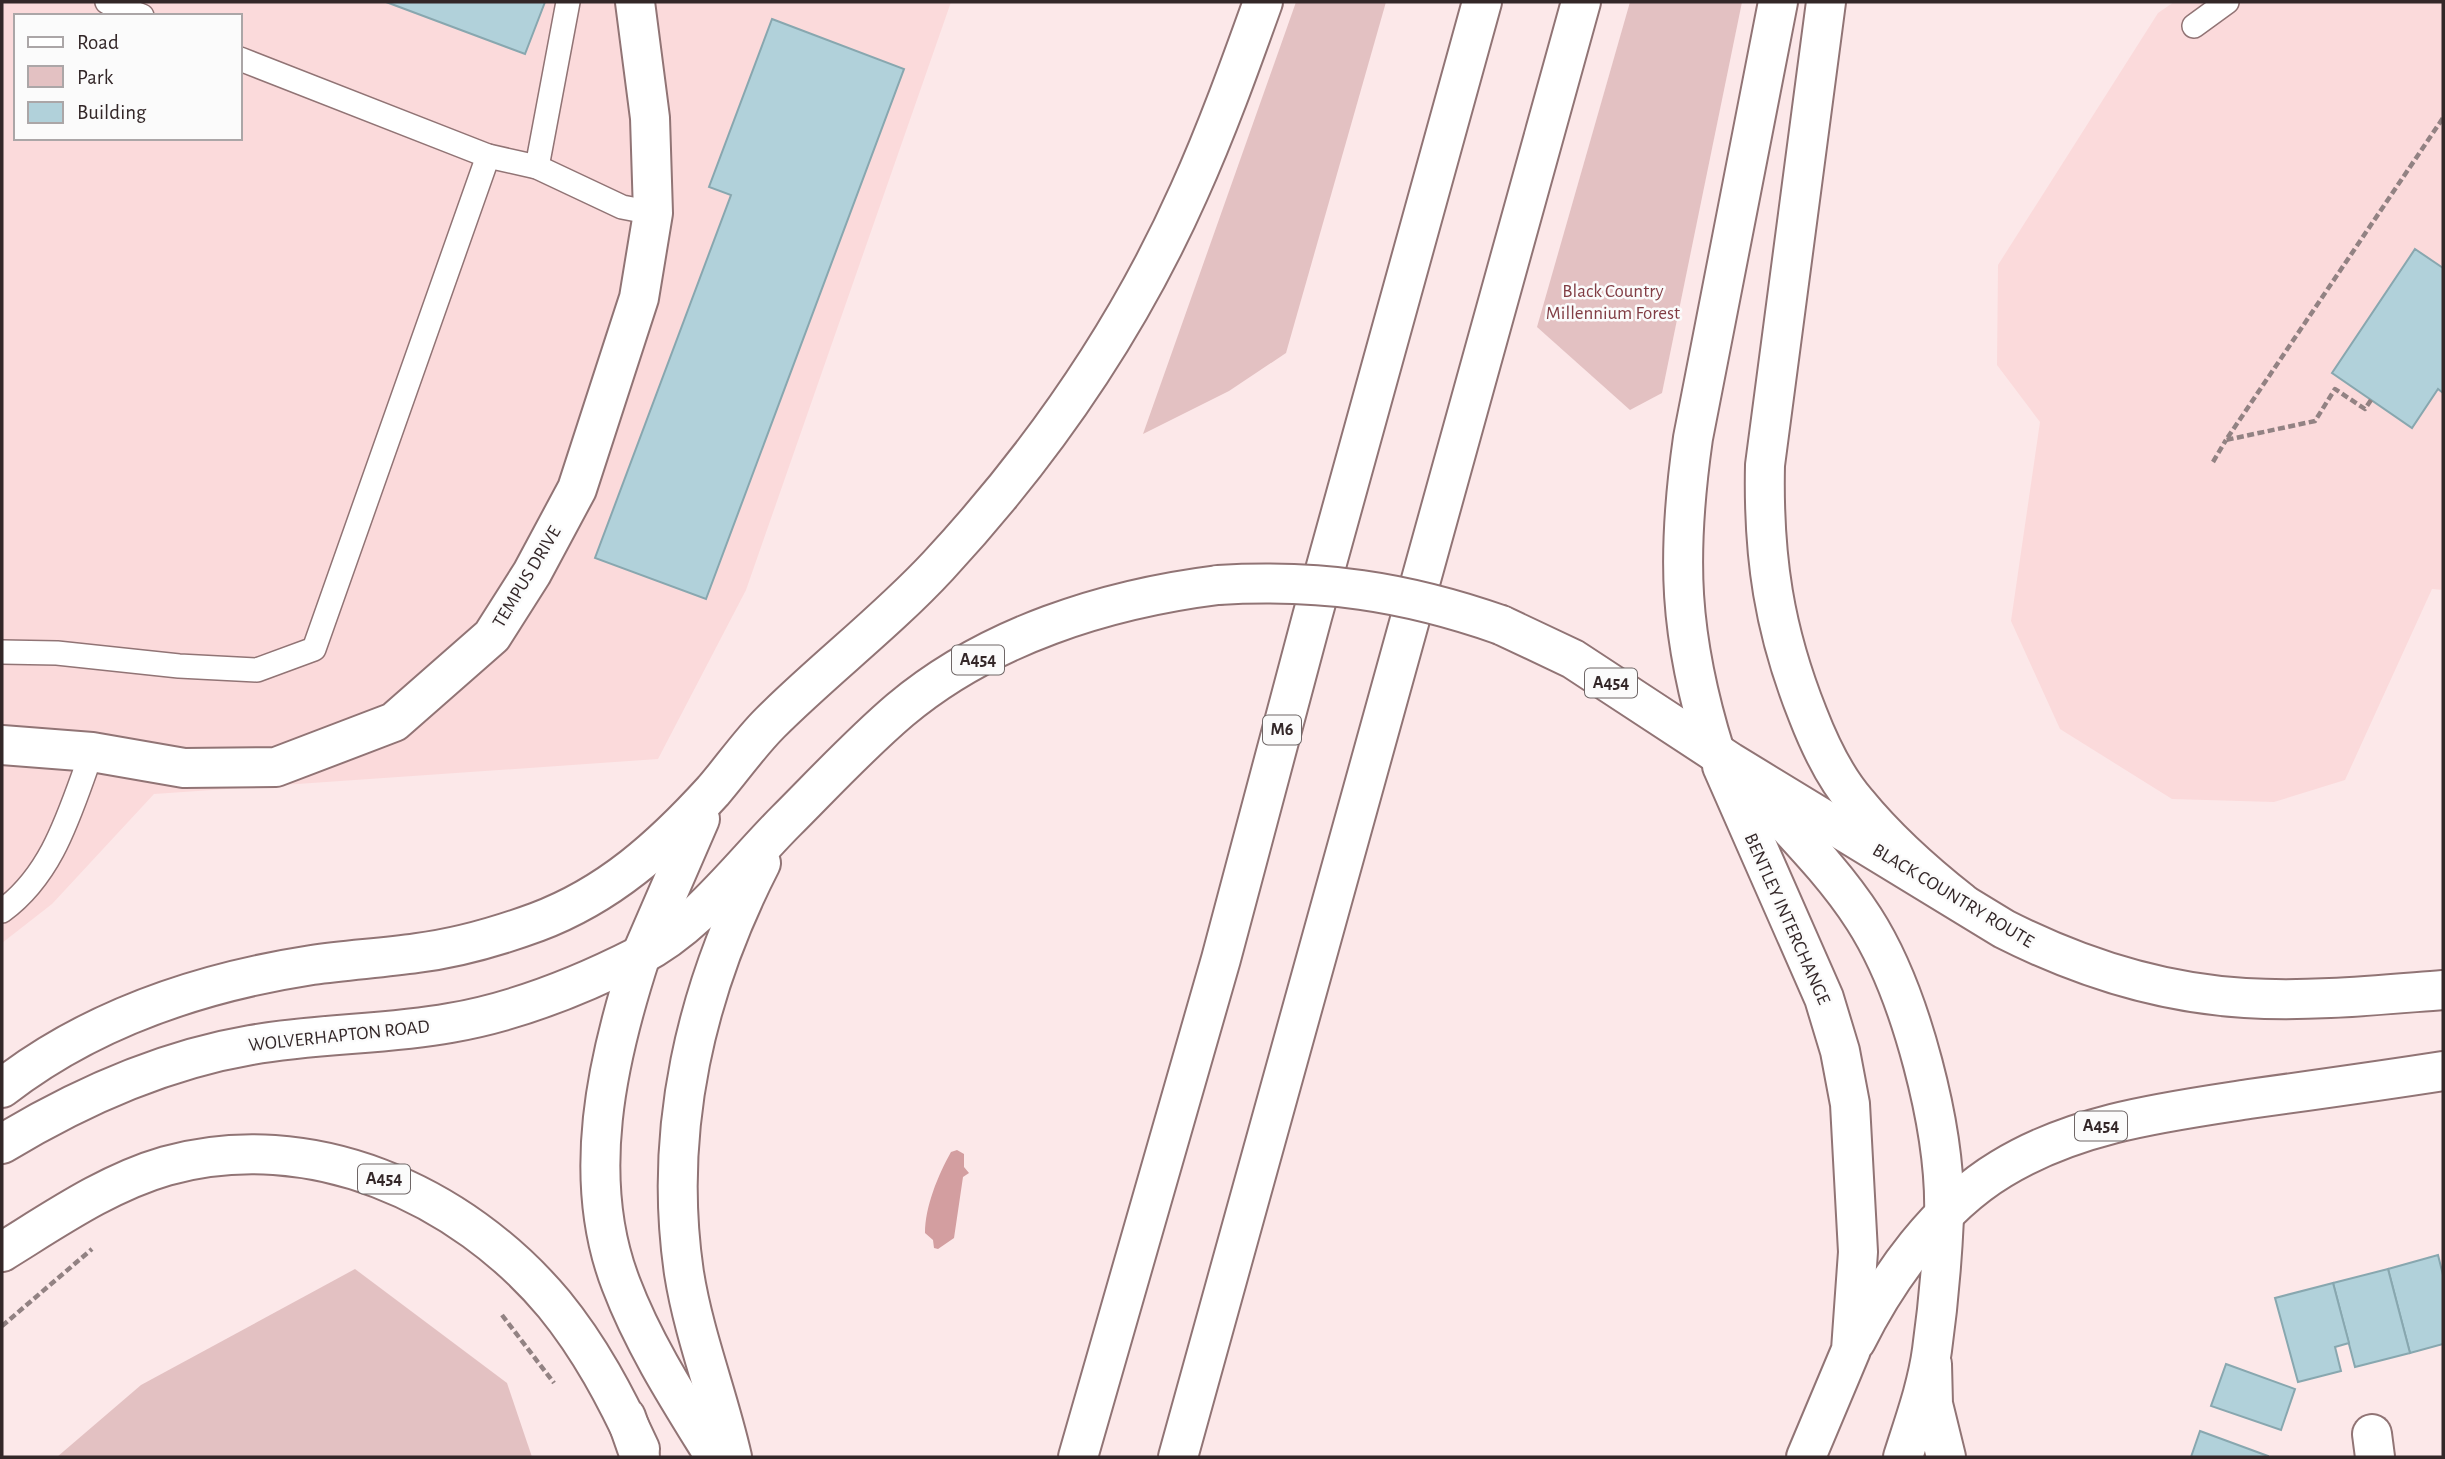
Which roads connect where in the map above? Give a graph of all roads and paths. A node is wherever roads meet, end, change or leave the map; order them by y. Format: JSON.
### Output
{"nodes":[{"id":1,"x":107,"y":2,"type":"edge"},
{"id":2,"x":568,"y":2,"type":"edge"},
{"id":3,"x":635,"y":2,"type":"edge"},
{"id":4,"x":1263,"y":2,"type":"edge"},
{"id":5,"x":1482,"y":2,"type":"edge"},
{"id":6,"x":1581,"y":2,"type":"edge"},
{"id":7,"x":1778,"y":2,"type":"edge"},
{"id":8,"x":1826,"y":2,"type":"edge"},
{"id":9,"x":2228,"y":2,"type":"edge"},
{"id":10,"x":137,"y":14,"type":"edge"},
{"id":11,"x":2194,"y":26,"type":"dead end"},
{"id":12,"x":242,"y":60,"type":"edge"},
{"id":13,"x":2443,"y":118,"type":"edge"},
{"id":14,"x":488,"y":156,"type":"junction"},
{"id":15,"x":537,"y":167,"type":"junction"},
{"id":16,"x":653,"y":213,"type":"junction"},
{"id":17,"x":2371,"y":400,"type":"dead end"},
{"id":18,"x":2226,"y":440,"type":"junction"},
{"id":19,"x":2213,"y":462,"type":"dead end"},
{"id":20,"x":2,"y":652,"type":"edge"},
{"id":21,"x":2,"y":745,"type":"edge"},
{"id":22,"x":92,"y":752,"type":"junction"},
{"id":23,"x":1723,"y":757,"type":"junction"},
{"id":24,"x":714,"y":789,"type":"junction"},
{"id":25,"x":785,"y":822,"type":"junction"},
{"id":26,"x":1961,"y":902,"type":"junction"},
{"id":27,"x":2,"y":911,"type":"edge"},
{"id":28,"x":641,"y":955,"type":"junction"},
{"id":29,"x":2443,"y":990,"type":"edge"},
{"id":30,"x":2443,"y":1071,"type":"edge"},
{"id":31,"x":2,"y":1088,"type":"edge"},
{"id":32,"x":2,"y":1144,"type":"edge"},
{"id":33,"x":1944,"y":1216,"type":"junction"},
{"id":34,"x":53,"y":1220,"type":"junction"},
{"id":35,"x":2,"y":1243,"type":"edge"},
{"id":36,"x":99,"y":1244,"type":"dead end"},
{"id":37,"x":2,"y":1252,"type":"edge"},
{"id":38,"x":498,"y":1310,"type":"dead end"},
{"id":39,"x":2,"y":1326,"type":"edge"},
{"id":40,"x":1852,"y":1350,"type":"junction"},
{"id":41,"x":1932,"y":1352,"type":"junction"},
{"id":42,"x":559,"y":1389,"type":"dead end"},
{"id":43,"x":642,"y":1457,"type":"edge"},
{"id":44,"x":715,"y":1457,"type":"edge"},
{"id":45,"x":732,"y":1457,"type":"edge"},
{"id":46,"x":1078,"y":1457,"type":"edge"},
{"id":47,"x":1178,"y":1457,"type":"edge"},
{"id":48,"x":1806,"y":1457,"type":"edge"},
{"id":49,"x":1903,"y":1457,"type":"edge"},
{"id":50,"x":1947,"y":1457,"type":"edge"}],
"edges":[{"from":1,"to":10,"type":"lane"},
{"from":2,"to":15,"type":"lane"},
{"from":3,"to":16,"type":"main road","name":"TEMPUS DRIVE"},
{"from":4,"to":24,"type":"main road"},
{"from":5,"to":46,"type":"main road","number":"M6"},
{"from":6,"to":47,"type":"main road"},
{"from":7,"to":23,"type":"main road","name":"BENTLEY INTERCHANGE"},
{"from":8,"to":26,"type":"main road"},
{"from":9,"to":11,"type":"lane"},
{"from":12,"to":14,"type":"lane"},
{"from":13,"to":18,"type":"path"},
{"from":14,"to":15,"type":"lane"},
{"from":14,"to":20,"type":"lane"},
{"from":15,"to":16,"type":"lane"},
{"from":16,"to":22,"type":"main road","name":"TEMPUS DRIVE"},
{"from":17,"to":18,"type":"path"},
{"from":18,"to":19,"type":"path"},
{"from":21,"to":22,"type":"main road","name":"TEMPUS DRIVE"},
{"from":22,"to":27,"type":"lane"},
{"from":23,"to":25,"type":"main road","number":"A454","bridge":true},
{"from":23,"to":26,"type":"main road","name":"BLACK COUNTRY ROUTE","number":"A454"},
{"from":23,"to":33,"type":"main road"},
{"from":23,"to":40,"type":"main road","name":"BENTLEY INTERCHANGE","number":"A454"},
{"from":24,"to":28,"type":"main road"},
{"from":24,"to":31,"type":"main road"},
{"from":25,"to":28,"type":"main road","number":"A454"},
{"from":25,"to":45,"type":"main road","number":"A454"},
{"from":26,"to":29,"type":"main road","name":"BLACK COUNTRY ROUTE","number":"A454"},
{"from":28,"to":32,"type":"main road","name":"WOLVERHAPTON ROAD","number":"A454"},
{"from":28,"to":44,"type":"main road"},
{"from":30,"to":33,"type":"main road","number":"A454"},
{"from":33,"to":40,"type":"main road","number":"A454"},
{"from":33,"to":41,"type":"main road"},
{"from":34,"to":35,"type":"main road"},
{"from":34,"to":37,"type":"main road","number":"A454"},
{"from":34,"to":43,"type":"main road","number":"A454"},
{"from":36,"to":39,"type":"path"},
{"from":38,"to":42,"type":"path"},
{"from":40,"to":48,"type":"main road","name":"BENTLEY INTERCHANGE","number":"A454"},
{"from":41,"to":49,"type":"main road"},
{"from":41,"to":50,"type":"main road"}]}
